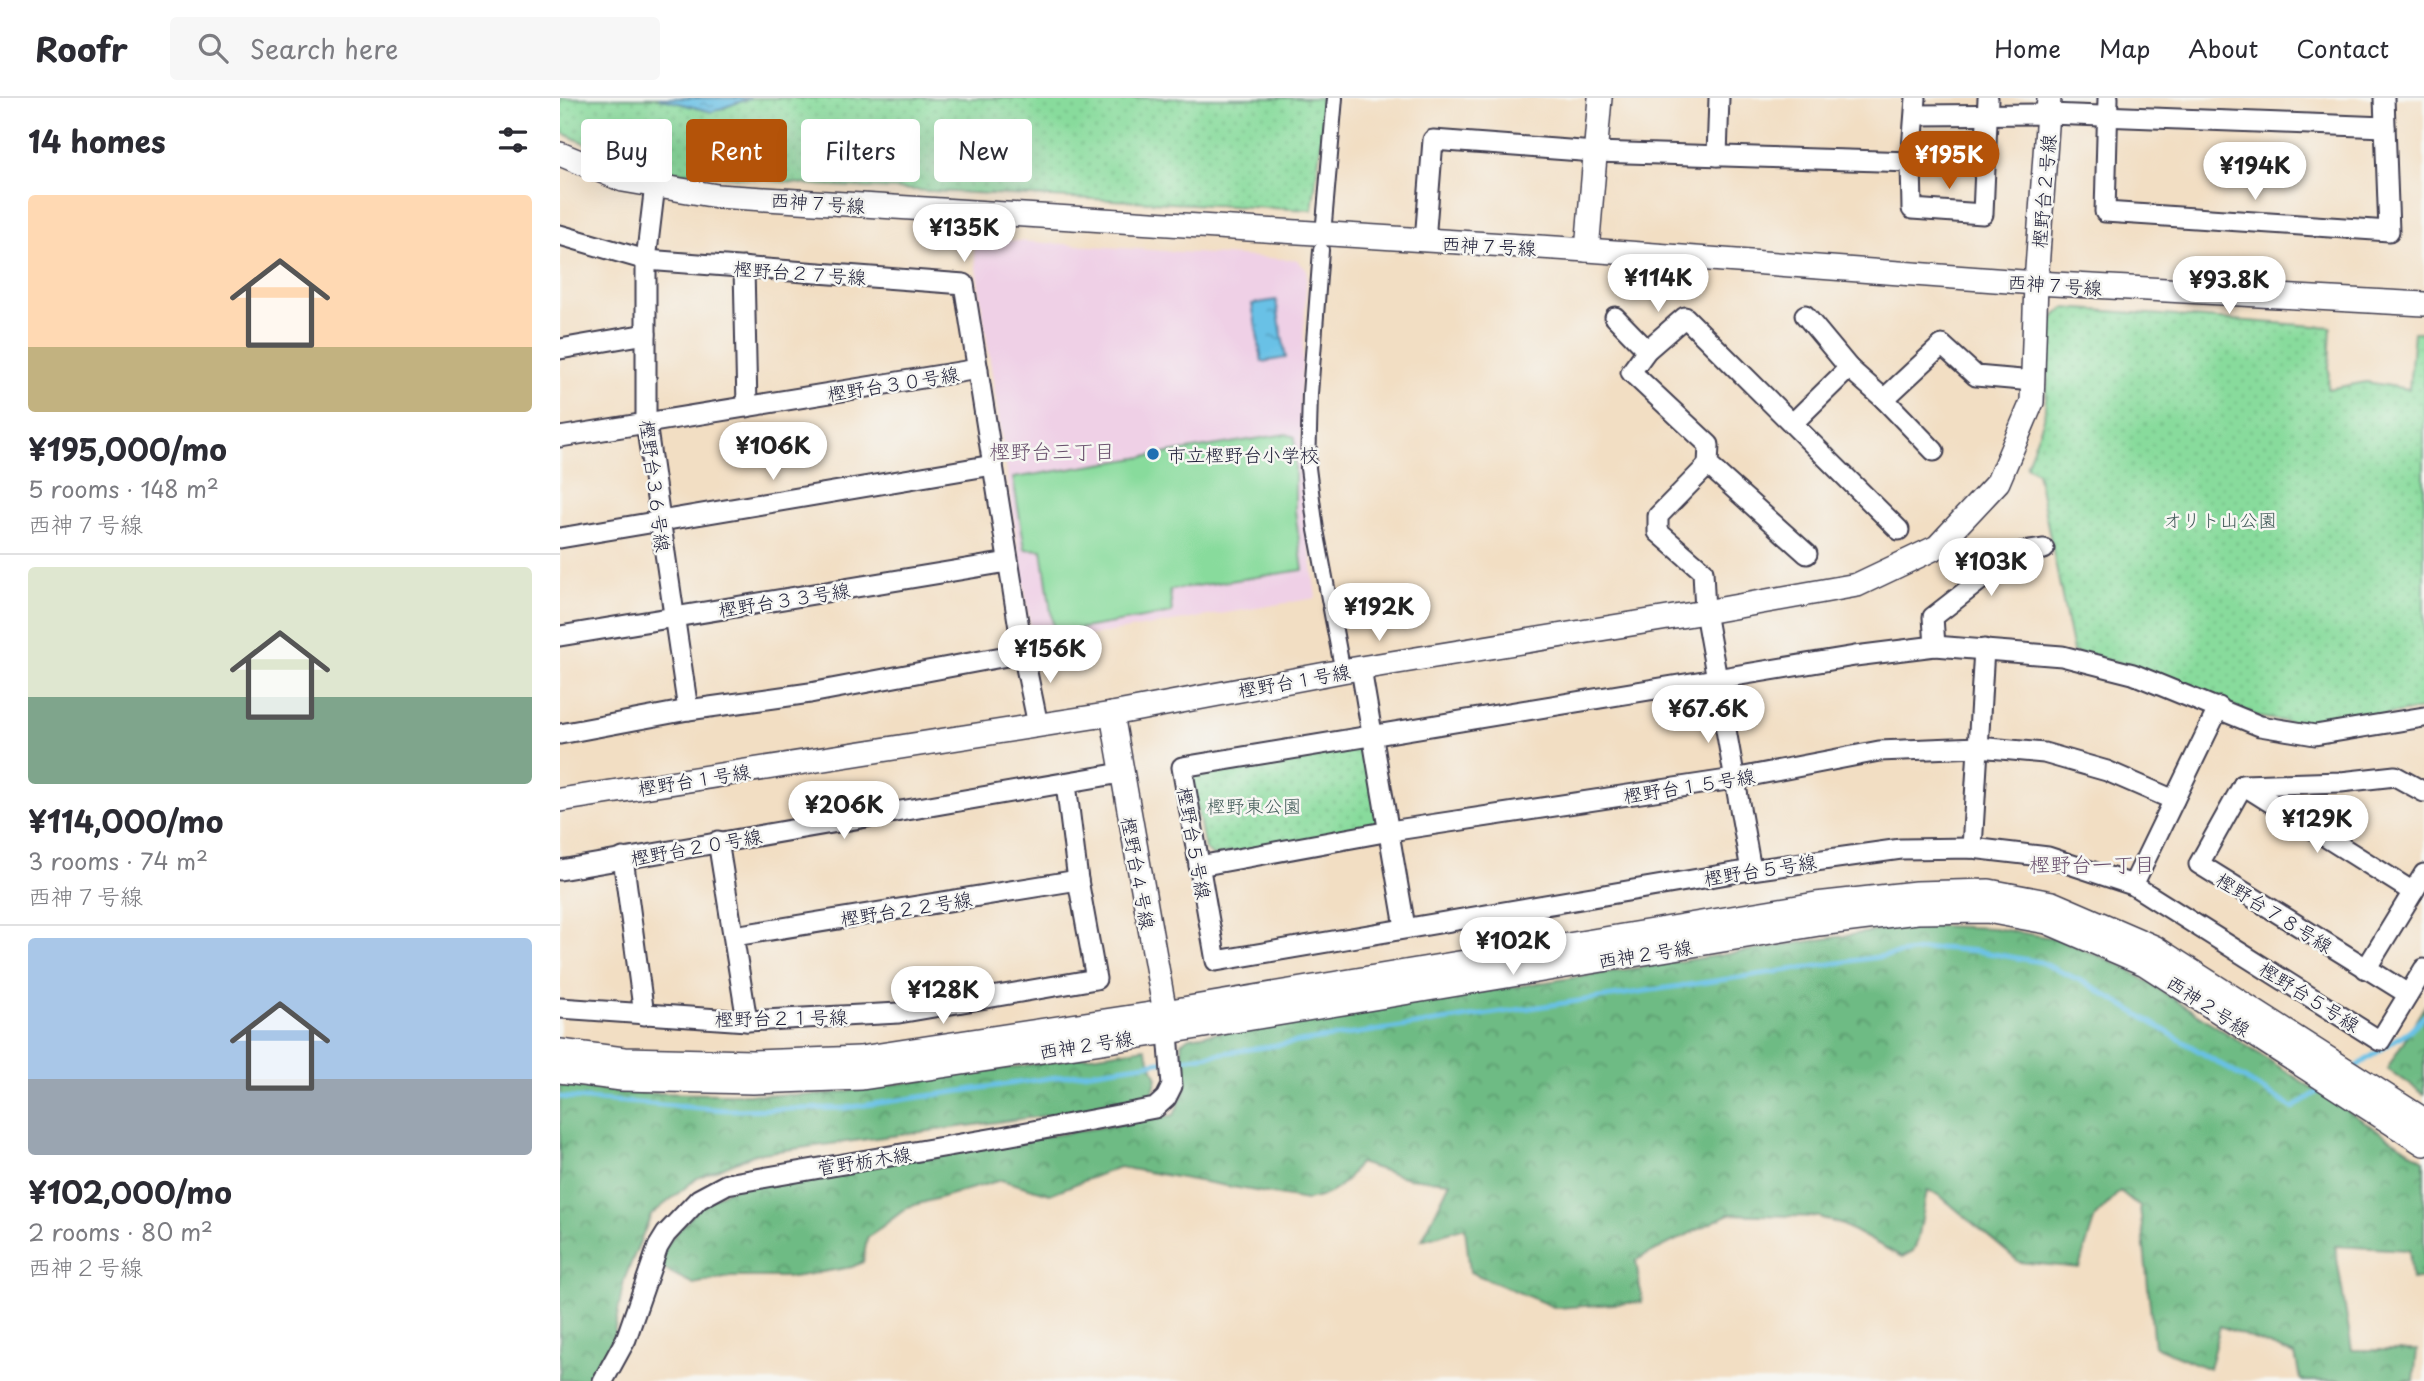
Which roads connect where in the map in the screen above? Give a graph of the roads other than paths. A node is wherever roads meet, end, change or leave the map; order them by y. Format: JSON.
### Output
{"nodes":[{"id":1,"x":1335,"y":98,"type":"edge"},
{"id":2,"x":1600,"y":98,"type":"edge"},
{"id":3,"x":1719,"y":98,"type":"edge"},
{"id":4,"x":2384,"y":98,"type":"edge"},
{"id":5,"x":1916,"y":106,"type":"edge"},
{"id":6,"x":1989,"y":106,"type":"edge"},
{"id":7,"x":2049,"y":106,"type":"edge"},
{"id":8,"x":2107,"y":108,"type":"edge"},
{"id":9,"x":2385,"y":127,"type":"junction"},
{"id":10,"x":1595,"y":152,"type":"junction"},
{"id":11,"x":560,"y":154,"type":"edge"},
{"id":12,"x":1717,"y":156,"type":"junction"},
{"id":13,"x":1911,"y":162,"type":"junction"},
{"id":14,"x":655,"y":185,"type":"junction"},
{"id":15,"x":1324,"y":223,"type":"dead end"},
{"id":16,"x":560,"y":234,"type":"edge"},
{"id":17,"x":1425,"y":241,"type":"junction"},
{"id":18,"x":1321,"y":250,"type":"dead end"},
{"id":19,"x":1587,"y":250,"type":"junction"},
{"id":20,"x":646,"y":260,"type":"junction"},
{"id":21,"x":744,"y":267,"type":"junction"},
{"id":22,"x":2036,"y":283,"type":"junction"},
{"id":23,"x":2424,"y":304,"type":"edge"},
{"id":24,"x":1805,"y":315,"type":"dead end"},
{"id":25,"x":1615,"y":317,"type":"dead end"},
{"id":26,"x":646,"y":334,"type":"junction"},
{"id":27,"x":560,"y":349,"type":"edge"},
{"id":28,"x":1647,"y":350,"type":"junction"},
{"id":29,"x":1849,"y":368,"type":"junction"},
{"id":30,"x":978,"y":369,"type":"junction"},
{"id":31,"x":2033,"y":381,"type":"junction"},
{"id":32,"x":1884,"y":399,"type":"junction"},
{"id":33,"x":747,"y":407,"type":"junction"},
{"id":34,"x":646,"y":423,"type":"junction"},
{"id":35,"x":1793,"y":423,"type":"junction"},
{"id":36,"x":560,"y":437,"type":"edge"},
{"id":37,"x":1934,"y":451,"type":"dead end"},
{"id":38,"x":1709,"y":464,"type":"junction"},
{"id":39,"x":993,"y":465,"type":"junction"},
{"id":40,"x":660,"y":522,"type":"junction"},
{"id":41,"x":1899,"y":530,"type":"dead end"},
{"id":42,"x":560,"y":538,"type":"edge"},
{"id":43,"x":2044,"y":549,"type":"dead end"},
{"id":44,"x":1807,"y":554,"type":"dead end"},
{"id":45,"x":1008,"y":562,"type":"junction"},
{"id":46,"x":1705,"y":612,"type":"junction"},
{"id":47,"x":674,"y":617,"type":"junction"},
{"id":48,"x":560,"y":636,"type":"edge"},
{"id":49,"x":1935,"y":646,"type":"junction"},
{"id":50,"x":1984,"y":649,"type":"junction"},
{"id":51,"x":1023,"y":653,"type":"junction"},
{"id":52,"x":1351,"y":665,"type":"junction"},
{"id":53,"x":1717,"y":680,"type":"junction"},
{"id":54,"x":2219,"y":707,"type":"junction"},
{"id":55,"x":688,"y":710,"type":"junction"},
{"id":56,"x":1112,"y":714,"type":"junction"},
{"id":57,"x":2424,"y":717,"type":"edge"},
{"id":58,"x":1038,"y":725,"type":"junction"},
{"id":59,"x":560,"y":734,"type":"edge"},
{"id":60,"x":1373,"y":736,"type":"junction"},
{"id":61,"x":1978,"y":747,"type":"junction"},
{"id":62,"x":1121,"y":773,"type":"junction"},
{"id":63,"x":1734,"y":779,"type":"junction"},
{"id":64,"x":1066,"y":784,"type":"junction"},
{"id":65,"x":2243,"y":785,"type":"junction"},
{"id":66,"x":2424,"y":793,"type":"edge"},
{"id":67,"x":560,"y":800,"type":"edge"},
{"id":68,"x":2174,"y":800,"type":"junction"},
{"id":69,"x":1390,"y":831,"type":"junction"},
{"id":70,"x":718,"y":841,"type":"junction"},
{"id":71,"x":1972,"y":848,"type":"junction"},
{"id":72,"x":623,"y":859,"type":"junction"},
{"id":73,"x":1199,"y":866,"type":"junction"},
{"id":74,"x":560,"y":870,"type":"edge"},
{"id":75,"x":1751,"y":870,"type":"junction"},
{"id":76,"x":2424,"y":874,"type":"edge"},
{"id":77,"x":1078,"y":880,"type":"junction"},
{"id":78,"x":2133,"y":885,"type":"junction"},
{"id":79,"x":2413,"y":892,"type":"junction"},
{"id":80,"x":1405,"y":928,"type":"junction"},
{"id":81,"x":734,"y":936,"type":"junction"},
{"id":82,"x":2366,"y":969,"type":"junction"},
{"id":83,"x":2424,"y":969,"type":"edge"},
{"id":84,"x":2408,"y":994,"type":"junction"},
{"id":85,"x":560,"y":1008,"type":"edge"},
{"id":86,"x":644,"y":1015,"type":"junction"},
{"id":87,"x":747,"y":1021,"type":"junction"},
{"id":88,"x":1168,"y":1040,"type":"junction"},
{"id":89,"x":560,"y":1051,"type":"edge"},
{"id":90,"x":560,"y":1071,"type":"edge"},
{"id":91,"x":2424,"y":1120,"type":"edge"},
{"id":92,"x":2424,"y":1144,"type":"edge"},
{"id":93,"x":603,"y":1381,"type":"edge"}],
"edges":[{"from":1,"to":15,"type":"street"},
{"from":2,"to":10,"type":"street"},
{"from":3,"to":12,"type":"street"},
{"from":4,"to":9,"type":"street"},
{"from":5,"to":6,"type":"street"},
{"from":5,"to":13,"type":"street"},
{"from":6,"to":7,"type":"street"},
{"from":6,"to":13,"type":"street"},
{"from":7,"to":8,"type":"street"},
{"from":7,"to":22,"type":"street","name":"樫野台２号線"},
{"from":8,"to":9,"type":"street"},
{"from":8,"to":9,"type":"street"},
{"from":10,"to":12,"type":"street"},
{"from":10,"to":17,"type":"street"},
{"from":10,"to":19,"type":"street"},
{"from":11,"to":14,"type":"street","name":"西神７号線"},
{"from":12,"to":13,"type":"street"},
{"from":14,"to":17,"type":"street","name":"西神７号線"},
{"from":14,"to":20,"type":"street","name":"樫野台３６号線"},
{"from":16,"to":20,"type":"street","name":"樫野台２７号線"},
{"from":17,"to":19,"type":"street","name":"西神７号線"},
{"from":18,"to":52,"type":"street"},
{"from":19,"to":22,"type":"street","name":"西神７号線"},
{"from":20,"to":21,"type":"street","name":"樫野台２７号線"},
{"from":20,"to":26,"type":"street","name":"樫野台３６号線"},
{"from":21,"to":30,"type":"street","name":"樫野台２７号線"},
{"from":21,"to":33,"type":"street"},
{"from":22,"to":23,"type":"street","name":"西神７号線"},
{"from":22,"to":31,"type":"street","name":"樫野台１号線"},
{"from":24,"to":29,"type":"street"},
{"from":25,"to":28,"type":"street"},
{"from":26,"to":27,"type":"street"},
{"from":26,"to":34,"type":"street","name":"樫野台３６号線"},
{"from":28,"to":35,"type":"street"},
{"from":28,"to":38,"type":"street"},
{"from":29,"to":32,"type":"street"},
{"from":29,"to":35,"type":"street"},
{"from":30,"to":33,"type":"street","name":"樫野台３０号線"},
{"from":30,"to":39,"type":"street","name":"樫野台２７号線"},
{"from":31,"to":32,"type":"street"},
{"from":31,"to":46,"type":"street","name":"樫野台１号線"},
{"from":32,"to":37,"type":"street"},
{"from":33,"to":34,"type":"street","name":"樫野台３０号線"},
{"from":34,"to":36,"type":"street","name":"樫野台３０号線"},
{"from":34,"to":40,"type":"street","name":"樫野台３６号線"},
{"from":35,"to":41,"type":"street"},
{"from":38,"to":44,"type":"street"},
{"from":38,"to":46,"type":"street"},
{"from":39,"to":40,"type":"street"},
{"from":39,"to":45,"type":"street","name":"樫野台２７号線"},
{"from":40,"to":42,"type":"street"},
{"from":40,"to":47,"type":"street","name":"樫野台３６号線"},
{"from":43,"to":49,"type":"street"},
{"from":45,"to":47,"type":"street","name":"樫野台３３号線"},
{"from":45,"to":51,"type":"street","name":"樫野台２７号線"},
{"from":46,"to":52,"type":"street","name":"樫野台１号線"},
{"from":46,"to":53,"type":"street"},
{"from":47,"to":48,"type":"street","name":"樫野台３３号線"},
{"from":47,"to":55,"type":"street","name":"樫野台３６号線"},
{"from":49,"to":50,"type":"street","name":"樫野台５号線"},
{"from":49,"to":53,"type":"street","name":"樫野台５号線"},
{"from":50,"to":54,"type":"street","name":"樫野台５号線"},
{"from":50,"to":61,"type":"street"},
{"from":51,"to":55,"type":"street"},
{"from":51,"to":58,"type":"street","name":"樫野台２７号線"},
{"from":52,"to":56,"type":"street","name":"樫野台１号線"},
{"from":52,"to":60,"type":"street"},
{"from":53,"to":60,"type":"street","name":"樫野台５号線"},
{"from":53,"to":63,"type":"street"},
{"from":54,"to":57,"type":"street","name":"樫野台５号線"},
{"from":54,"to":68,"type":"street"},
{"from":55,"to":59,"type":"street"},
{"from":56,"to":58,"type":"street","name":"樫野台１号線"},
{"from":56,"to":62,"type":"street","name":"樫野台４号線"},
{"from":58,"to":67,"type":"street","name":"樫野台１号線"},
{"from":60,"to":69,"type":"street"},
{"from":60,"to":73,"type":"street","name":"樫野台５号線"},
{"from":61,"to":63,"type":"street","name":"樫野台１５号線"},
{"from":61,"to":68,"type":"street","name":"樫野台１５号線"},
{"from":61,"to":71,"type":"street"},
{"from":62,"to":64,"type":"street","name":"樫野台２０号線"},
{"from":62,"to":88,"type":"street","name":"樫野台４号線"},
{"from":63,"to":69,"type":"street","name":"樫野台１５号線"},
{"from":63,"to":75,"type":"street"},
{"from":64,"to":70,"type":"street","name":"樫野台２０号線"},
{"from":64,"to":77,"type":"street","name":"樫野台２１号線"},
{"from":65,"to":66,"type":"street"},
{"from":65,"to":79,"type":"street"},
{"from":65,"to":82,"type":"street","name":"樫野台７８号線"},
{"from":68,"to":78,"type":"street"},
{"from":69,"to":73,"type":"street","name":"樫野台１５号線"},
{"from":69,"to":80,"type":"street"},
{"from":70,"to":72,"type":"street","name":"樫野台２０号線"},
{"from":70,"to":81,"type":"street"},
{"from":71,"to":75,"type":"street","name":"樫野台５号線"},
{"from":71,"to":78,"type":"street","name":"樫野台５号線"},
{"from":72,"to":74,"type":"street","name":"樫野台２０号線"},
{"from":72,"to":86,"type":"street"},
{"from":73,"to":80,"type":"street","name":"樫野台５号線"},
{"from":75,"to":80,"type":"street","name":"樫野台５号線"},
{"from":76,"to":79,"type":"street"},
{"from":77,"to":81,"type":"street","name":"樫野台２２号線"},
{"from":77,"to":87,"type":"street","name":"樫野台２１号線"},
{"from":78,"to":84,"type":"street","name":"樫野台５号線"},
{"from":79,"to":82,"type":"street"},
{"from":81,"to":87,"type":"street"},
{"from":82,"to":84,"type":"street","name":"樫野台７８号線"},
{"from":83,"to":84,"type":"street"},
{"from":85,"to":86,"type":"street","name":"樫野台２１号線"},
{"from":86,"to":87,"type":"street","name":"樫野台２１号線"},
{"from":88,"to":89,"type":"street","name":"西神２号線"},
{"from":88,"to":90,"type":"street","name":"西神２号線"},
{"from":88,"to":91,"type":"street","name":"西神２号線"},
{"from":88,"to":92,"type":"street","name":"西神２号線"},
{"from":88,"to":93,"type":"street","name":"菅野栃木線"}]}
